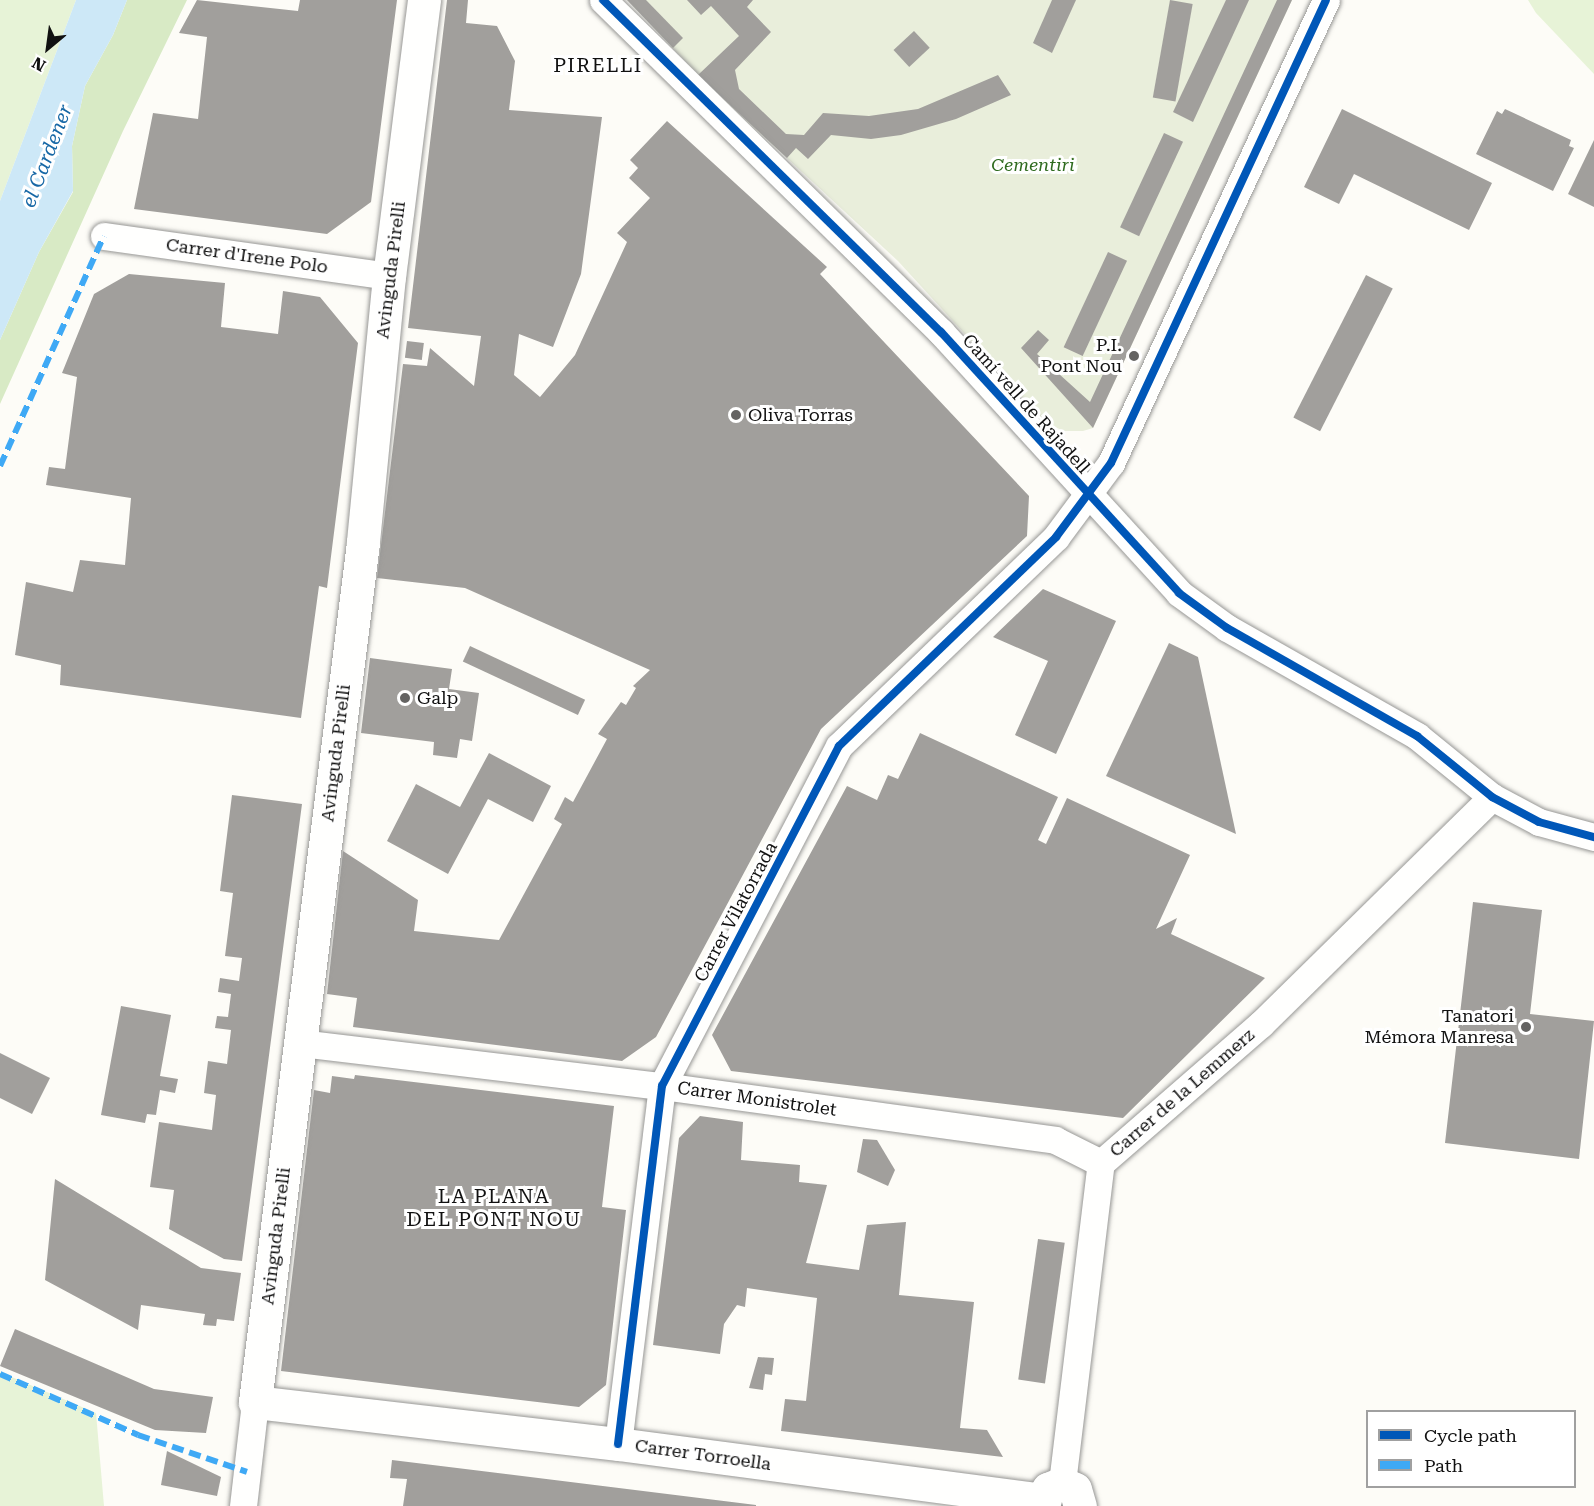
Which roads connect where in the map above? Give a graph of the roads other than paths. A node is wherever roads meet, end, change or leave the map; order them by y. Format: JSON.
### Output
{"nodes":[{"id":1,"x":424,"y":0,"type":"edge"},
{"id":2,"x":603,"y":0,"type":"edge"},
{"id":3,"x":1326,"y":0,"type":"edge"},
{"id":4,"x":104,"y":236,"type":"dead end"},
{"id":5,"x":389,"y":276,"type":"junction"},
{"id":6,"x":1089,"y":496,"type":"junction"},
{"id":7,"x":1492,"y":797,"type":"junction"},
{"id":8,"x":1594,"y":837,"type":"edge"},
{"id":9,"x":300,"y":1043,"type":"junction"},
{"id":10,"x":662,"y":1086,"type":"junction"},
{"id":11,"x":1101,"y":1163,"type":"junction"},
{"id":12,"x":255,"y":1402,"type":"junction"},
{"id":13,"x":618,"y":1443,"type":"junction"},
{"id":14,"x":1057,"y":1499,"type":"edge"},
{"id":15,"x":243,"y":1506,"type":"edge"}],
"edges":[{"from":1,"to":5,"type":"street","name":"Avinguda Pirelli"},
{"from":2,"to":6,"type":"street","name":"Camí vell de Rajadell"},
{"from":3,"to":6,"type":"street","name":"Carrer Vilatorrada"},
{"from":4,"to":5,"type":"street","name":"Carrer d'Irene Polo"},
{"from":5,"to":9,"type":"street","name":"Avinguda Pirelli"},
{"from":6,"to":7,"type":"street","name":"Camí vell de Rajadell"},
{"from":6,"to":10,"type":"street","name":"Carrer Vilatorrada"},
{"from":7,"to":8,"type":"street","name":"Camí vell de Rajadell"},
{"from":7,"to":11,"type":"street","name":"Carrer de la Lemmerz"},
{"from":9,"to":10,"type":"street","name":"Carrer Monistrolet"},
{"from":9,"to":12,"type":"street","name":"Avinguda Pirelli"},
{"from":10,"to":11,"type":"street","name":"Carrer Monistrolet"},
{"from":10,"to":13,"type":"street","name":"Carrer Vilatorrada"},
{"from":11,"to":14,"type":"street","name":"Carrer de la Lemmerz"},
{"from":12,"to":13,"type":"street","name":"Carrer Torroella"},
{"from":12,"to":15,"type":"street","name":"Avinguda Pirelli"},
{"from":13,"to":14,"type":"street","name":"Carrer Torroella"}]}
